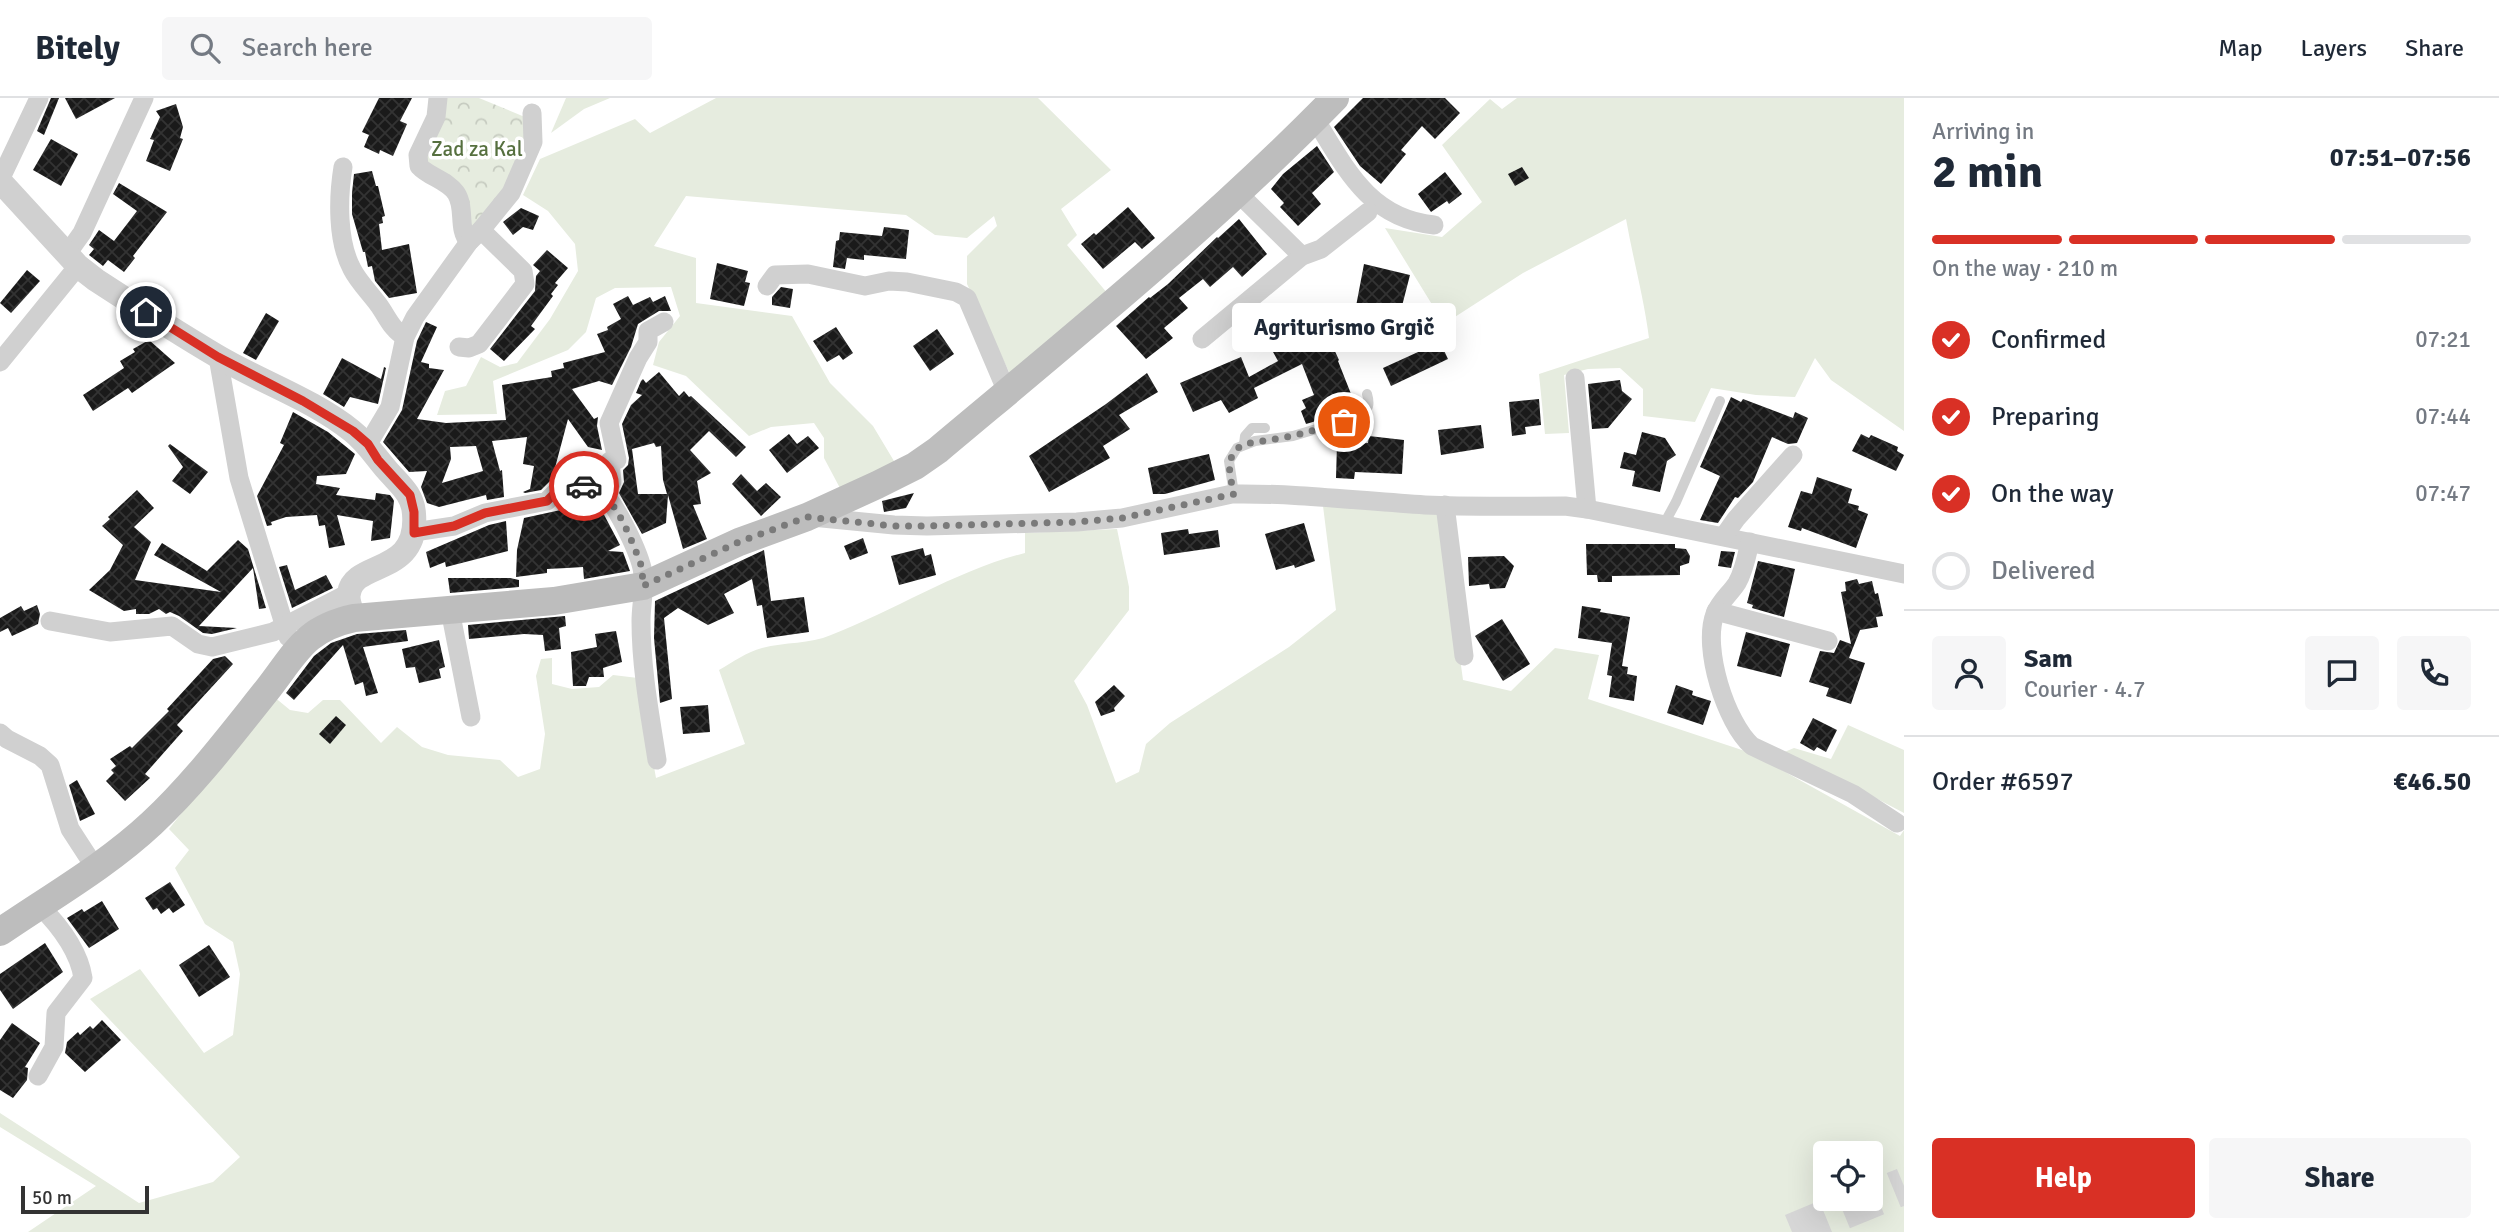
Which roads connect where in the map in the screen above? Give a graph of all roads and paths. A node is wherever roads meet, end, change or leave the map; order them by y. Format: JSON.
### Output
{"nodes":[{"id":1,"x":39,"y":98,"type":"edge"},
{"id":2,"x":144,"y":98,"type":"edge"},
{"id":3,"x":438,"y":98,"type":"edge"},
{"id":4,"x":1335,"y":98,"type":"edge"},
{"id":5,"x":532,"y":113,"type":"dead end"},
{"id":6,"x":1315,"y":118,"type":"junction"},
{"id":7,"x":343,"y":167,"type":"dead end"},
{"id":8,"x":0,"y":180,"type":"edge"},
{"id":9,"x":1238,"y":193,"type":"junction"},
{"id":10,"x":1368,"y":212,"type":"dead end"},
{"id":11,"x":1434,"y":225,"type":"dead end"},
{"id":12,"x":475,"y":236,"type":"junction"},
{"id":13,"x":1301,"y":256,"type":"junction"},
{"id":14,"x":72,"y":260,"type":"junction"},
{"id":15,"x":766,"y":285,"type":"dead end"},
{"id":16,"x":664,"y":322,"type":"dead end"},
{"id":17,"x":405,"y":337,"type":"junction"},
{"id":18,"x":1202,"y":339,"type":"dead end"},
{"id":19,"x":460,"y":347,"type":"dead end"},
{"id":20,"x":218,"y":357,"type":"junction"},
{"id":21,"x":0,"y":362,"type":"edge"},
{"id":22,"x":1575,"y":378,"type":"dead end"},
{"id":23,"x":1007,"y":391,"type":"junction"},
{"id":24,"x":1367,"y":394,"type":"dead end"},
{"id":25,"x":1720,"y":401,"type":"dead end"},
{"id":26,"x":1265,"y":428,"type":"dead end"},
{"id":27,"x":368,"y":444,"type":"junction"},
{"id":28,"x":1244,"y":444,"type":"junction"},
{"id":29,"x":1793,"y":454,"type":"dead end"},
{"id":30,"x":604,"y":493,"type":"junction"},
{"id":31,"x":1234,"y":494,"type":"junction"},
{"id":32,"x":1445,"y":505,"type":"junction"},
{"id":33,"x":1587,"y":509,"type":"junction"},
{"id":34,"x":807,"y":517,"type":"junction"},
{"id":35,"x":1664,"y":524,"type":"junction"},
{"id":36,"x":414,"y":533,"type":"junction"},
{"id":37,"x":1724,"y":536,"type":"junction"},
{"id":38,"x":1750,"y":541,"type":"junction"},
{"id":39,"x":1904,"y":574,"type":"edge"},
{"id":40,"x":643,"y":586,"type":"junction"},
{"id":41,"x":351,"y":606,"type":"junction"},
{"id":42,"x":450,"y":610,"type":"junction"},
{"id":43,"x":1716,"y":611,"type":"junction"},
{"id":44,"x":50,"y":621,"type":"dead end"},
{"id":45,"x":289,"y":640,"type":"junction"},
{"id":46,"x":1828,"y":641,"type":"dead end"},
{"id":47,"x":1464,"y":656,"type":"dead end"},
{"id":48,"x":471,"y":717,"type":"dead end"},
{"id":49,"x":0,"y":733,"type":"edge"},
{"id":50,"x":657,"y":760,"type":"dead end"},
{"id":51,"x":1897,"y":823,"type":"dead end"},
{"id":52,"x":96,"y":869,"type":"junction"},
{"id":53,"x":39,"y":905,"type":"junction"},
{"id":54,"x":0,"y":932,"type":"edge"},
{"id":55,"x":38,"y":1076,"type":"dead end"}],
"edges":[{"from":1,"to":8,"type":"street"},
{"from":2,"to":14,"type":"street"},
{"from":3,"to":12,"type":"street"},
{"from":4,"to":6,"type":"main road"},
{"from":5,"to":12,"type":"street"},
{"from":6,"to":9,"type":"main road"},
{"from":6,"to":11,"type":"street"},
{"from":7,"to":17,"type":"street"},
{"from":8,"to":14,"type":"street"},
{"from":9,"to":13,"type":"street"},
{"from":9,"to":23,"type":"main road"},
{"from":10,"to":13,"type":"street"},
{"from":12,"to":17,"type":"street"},
{"from":12,"to":19,"type":"street"},
{"from":13,"to":18,"type":"street"},
{"from":14,"to":20,"type":"street"},
{"from":14,"to":21,"type":"street"},
{"from":15,"to":23,"type":"street"},
{"from":16,"to":30,"type":"street"},
{"from":17,"to":27,"type":"street"},
{"from":20,"to":27,"type":"street"},
{"from":20,"to":45,"type":"street"},
{"from":22,"to":33,"type":"street"},
{"from":23,"to":34,"type":"main road"},
{"from":24,"to":28,"type":"lane"},
{"from":25,"to":35,"type":"lane"},
{"from":26,"to":28,"type":"lane"},
{"from":27,"to":36,"type":"street"},
{"from":28,"to":31,"type":"lane"},
{"from":29,"to":37,"type":"street"},
{"from":30,"to":36,"type":"street"},
{"from":30,"to":40,"type":"street"},
{"from":31,"to":32,"type":"street"},
{"from":31,"to":34,"type":"street"},
{"from":32,"to":33,"type":"street"},
{"from":32,"to":47,"type":"street"},
{"from":33,"to":35,"type":"street"},
{"from":34,"to":40,"type":"main road"},
{"from":35,"to":37,"type":"street"},
{"from":36,"to":41,"type":"street"},
{"from":37,"to":38,"type":"street"},
{"from":38,"to":39,"type":"street"},
{"from":38,"to":43,"type":"street"},
{"from":40,"to":42,"type":"main road"},
{"from":40,"to":50,"type":"street"},
{"from":41,"to":42,"type":"main road"},
{"from":41,"to":45,"type":"main road"},
{"from":42,"to":48,"type":"street"},
{"from":43,"to":46,"type":"street"},
{"from":43,"to":51,"type":"street"},
{"from":44,"to":45,"type":"street"},
{"from":45,"to":52,"type":"main road"},
{"from":49,"to":52,"type":"street"},
{"from":52,"to":53,"type":"main road"},
{"from":53,"to":54,"type":"main road"},
{"from":53,"to":55,"type":"street"}]}
